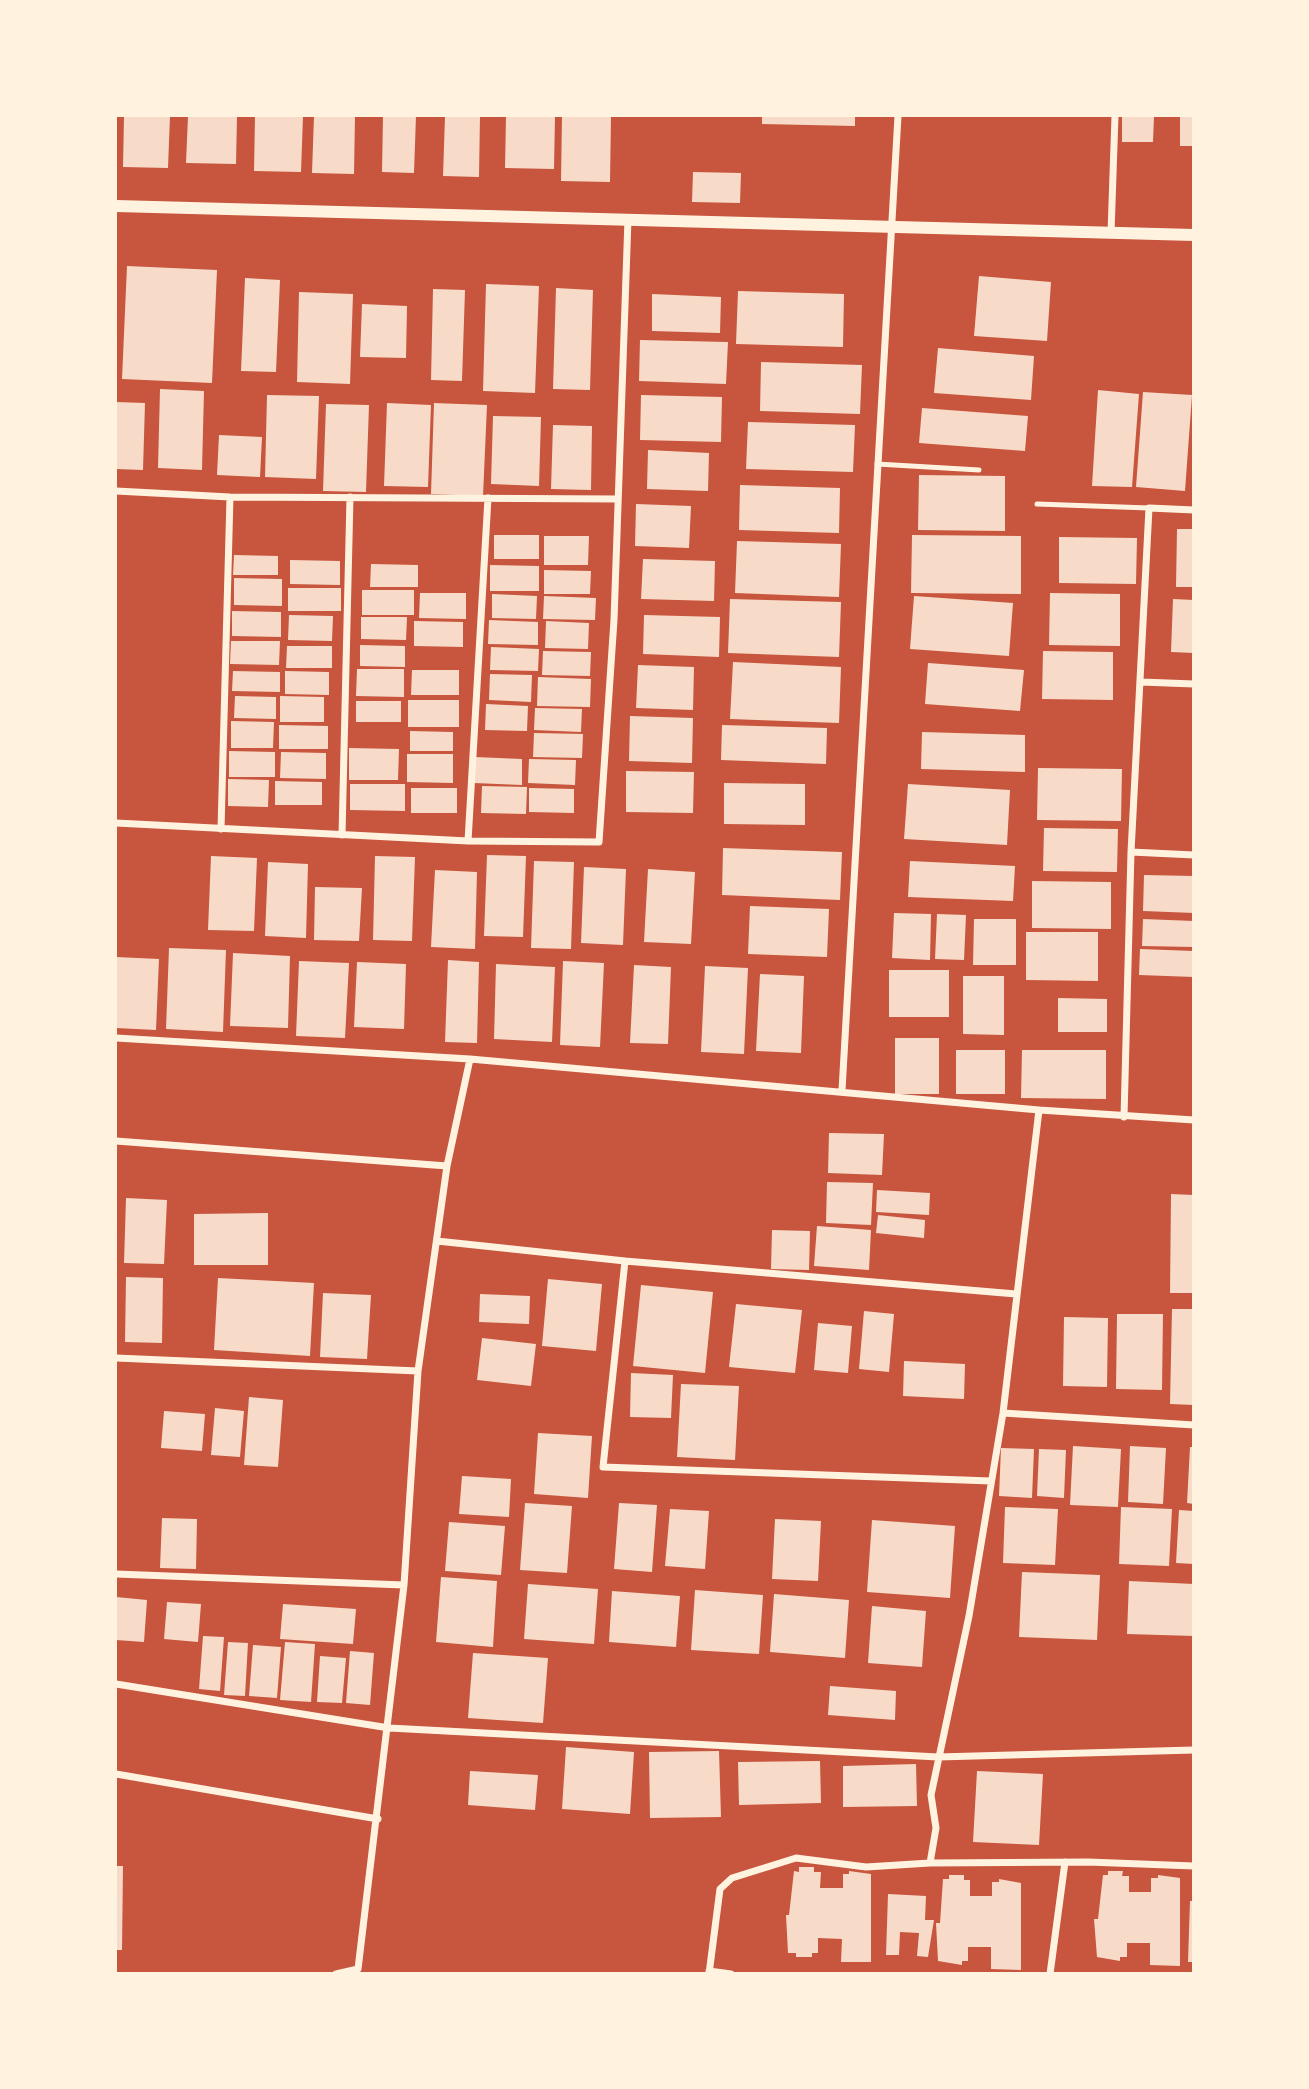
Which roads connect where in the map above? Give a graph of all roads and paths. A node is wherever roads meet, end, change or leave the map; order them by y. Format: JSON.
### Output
{"nodes":[{"id":1,"x":898,"y":116,"type":"edge"},
{"id":2,"x":1115,"y":116,"type":"edge"},
{"id":3,"x":116,"y":206,"type":"edge"},
{"id":4,"x":628,"y":219,"type":"junction"},
{"id":5,"x":892,"y":227,"type":"junction"},
{"id":6,"x":1111,"y":233,"type":"junction"},
{"id":7,"x":1194,"y":235,"type":"edge"},
{"id":8,"x":877,"y":464,"type":"junction"},
{"id":9,"x":979,"y":470,"type":"dead end"},
{"id":10,"x":116,"y":491,"type":"edge"},
{"id":11,"x":350,"y":496,"type":"junction"},
{"id":12,"x":230,"y":498,"type":"junction"},
{"id":13,"x":488,"y":498,"type":"junction"},
{"id":14,"x":618,"y":499,"type":"junction"},
{"id":15,"x":1037,"y":504,"type":"dead end"},
{"id":16,"x":1149,"y":508,"type":"junction"},
{"id":17,"x":1194,"y":510,"type":"edge"},
{"id":18,"x":1141,"y":682,"type":"junction"},
{"id":19,"x":1194,"y":684,"type":"edge"},
{"id":20,"x":116,"y":823,"type":"edge"},
{"id":21,"x":221,"y":829,"type":"junction"},
{"id":22,"x":342,"y":835,"type":"junction"},
{"id":23,"x":468,"y":841,"type":"junction"},
{"id":24,"x":1131,"y":852,"type":"junction"},
{"id":25,"x":1194,"y":855,"type":"edge"},
{"id":26,"x":116,"y":1038,"type":"edge"},
{"id":27,"x":470,"y":1059,"type":"junction"},
{"id":28,"x":842,"y":1090,"type":"junction"},
{"id":29,"x":1039,"y":1110,"type":"junction"},
{"id":30,"x":1124,"y":1117,"type":"junction"},
{"id":31,"x":1194,"y":1120,"type":"edge"},
{"id":32,"x":116,"y":1141,"type":"edge"},
{"id":33,"x":447,"y":1167,"type":"junction"},
{"id":34,"x":437,"y":1241,"type":"junction"},
{"id":35,"x":625,"y":1261,"type":"junction"},
{"id":36,"x":1016,"y":1294,"type":"junction"},
{"id":37,"x":116,"y":1358,"type":"edge"},
{"id":38,"x":418,"y":1371,"type":"junction"},
{"id":39,"x":1003,"y":1413,"type":"junction"},
{"id":40,"x":1194,"y":1425,"type":"edge"},
{"id":41,"x":991,"y":1481,"type":"junction"},
{"id":42,"x":116,"y":1574,"type":"edge"},
{"id":43,"x":404,"y":1585,"type":"junction"},
{"id":44,"x":116,"y":1684,"type":"edge"},
{"id":45,"x":389,"y":1728,"type":"junction"},
{"id":46,"x":1194,"y":1749,"type":"edge"},
{"id":47,"x":938,"y":1757,"type":"junction"},
{"id":48,"x":116,"y":1774,"type":"edge"},
{"id":49,"x":378,"y":1819,"type":"junction"},
{"id":50,"x":1065,"y":1862,"type":"junction"},
{"id":51,"x":929,"y":1863,"type":"junction"},
{"id":52,"x":1194,"y":1866,"type":"edge"},
{"id":53,"x":709,"y":1972,"type":"edge"},
{"id":54,"x":336,"y":1973,"type":"edge"},
{"id":55,"x":732,"y":1973,"type":"edge"},
{"id":56,"x":1050,"y":1973,"type":"edge"}],
"edges":[{"from":1,"to":5,"type":"street"},
{"from":2,"to":6,"type":"street"},
{"from":3,"to":4,"type":"street"},
{"from":4,"to":5,"type":"street"},
{"from":4,"to":14,"type":"street"},
{"from":5,"to":6,"type":"street"},
{"from":5,"to":8,"type":"street"},
{"from":6,"to":7,"type":"street"},
{"from":8,"to":9,"type":"lane"},
{"from":8,"to":28,"type":"street"},
{"from":10,"to":12,"type":"street"},
{"from":11,"to":12,"type":"street"},
{"from":11,"to":13,"type":"street"},
{"from":11,"to":22,"type":"street"},
{"from":12,"to":21,"type":"street"},
{"from":13,"to":14,"type":"street"},
{"from":13,"to":23,"type":"street"},
{"from":14,"to":23,"type":"street"},
{"from":15,"to":16,"type":"lane"},
{"from":16,"to":17,"type":"street"},
{"from":16,"to":18,"type":"street"},
{"from":18,"to":19,"type":"street"},
{"from":18,"to":24,"type":"street"},
{"from":20,"to":21,"type":"street"},
{"from":21,"to":22,"type":"street"},
{"from":22,"to":23,"type":"street"},
{"from":24,"to":25,"type":"street"},
{"from":24,"to":30,"type":"street"},
{"from":26,"to":27,"type":"street"},
{"from":27,"to":28,"type":"street"},
{"from":27,"to":33,"type":"street"},
{"from":28,"to":29,"type":"street"},
{"from":29,"to":30,"type":"street"},
{"from":29,"to":36,"type":"street"},
{"from":30,"to":31,"type":"street"},
{"from":32,"to":33,"type":"street"},
{"from":33,"to":34,"type":"street"},
{"from":34,"to":35,"type":"street"},
{"from":34,"to":38,"type":"street"},
{"from":35,"to":36,"type":"street"},
{"from":35,"to":41,"type":"street"},
{"from":36,"to":39,"type":"street"},
{"from":37,"to":38,"type":"street"},
{"from":38,"to":43,"type":"street"},
{"from":39,"to":40,"type":"street"},
{"from":39,"to":41,"type":"street"},
{"from":41,"to":47,"type":"street"},
{"from":42,"to":43,"type":"street"},
{"from":43,"to":45,"type":"street"},
{"from":44,"to":45,"type":"street"},
{"from":45,"to":47,"type":"street"},
{"from":45,"to":49,"type":"street"},
{"from":46,"to":47,"type":"street"},
{"from":47,"to":51,"type":"street"},
{"from":48,"to":49,"type":"street"},
{"from":49,"to":54,"type":"street"},
{"from":50,"to":51,"type":"street"},
{"from":50,"to":52,"type":"street"},
{"from":50,"to":56,"type":"street"},
{"from":51,"to":53,"type":"street"},
{"from":53,"to":55,"type":"street"}]}
